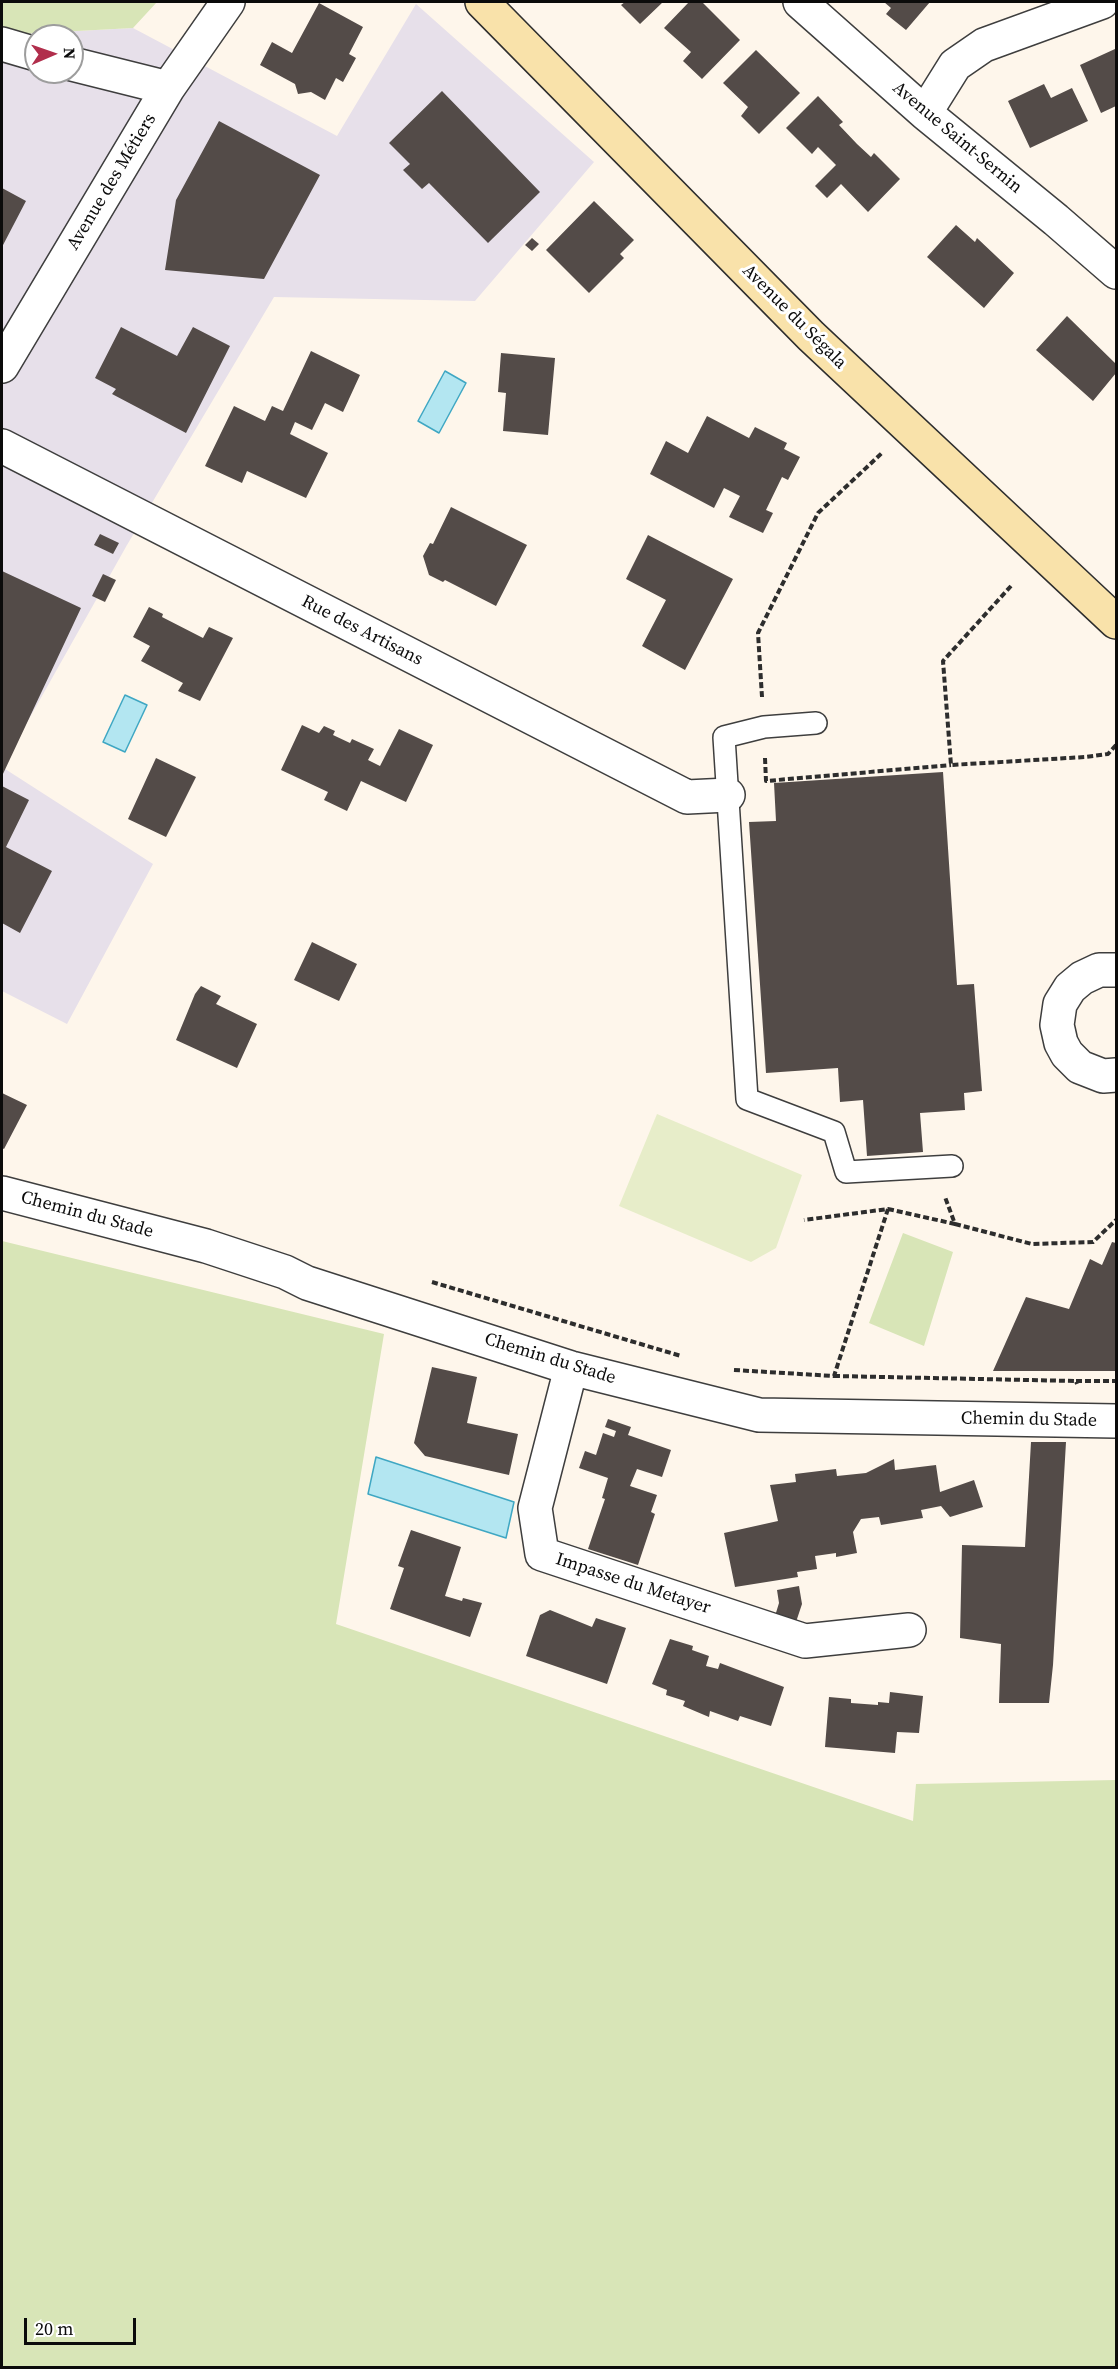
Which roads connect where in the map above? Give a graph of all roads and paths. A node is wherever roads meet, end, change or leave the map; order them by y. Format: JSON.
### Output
{"nodes":[{"id":1,"x":228,"y":2,"type":"edge"},
{"id":2,"x":482,"y":2,"type":"edge"},
{"id":3,"x":800,"y":2,"type":"edge"},
{"id":4,"x":1092,"y":3,"type":"edge"},
{"id":5,"x":2,"y":44,"type":"edge"},
{"id":6,"x":24,"y":50,"type":"edge"},
{"id":7,"x":84,"y":66,"type":"edge"},
{"id":8,"x":168,"y":88,"type":"junction"},
{"id":9,"x":925,"y":113,"type":"junction"},
{"id":10,"x":1116,"y":272,"type":"edge"},
{"id":11,"x":2,"y":366,"type":"edge"},
{"id":12,"x":2,"y":446,"type":"edge"},
{"id":13,"x":885,"y":450,"type":"dead end"},
{"id":14,"x":1011,"y":586,"type":"dead end"},
{"id":15,"x":1116,"y":622,"type":"edge"},
{"id":16,"x":816,"y":723,"type":"dead end"},
{"id":17,"x":764,"y":727,"type":"junction"},
{"id":18,"x":1116,"y":745,"type":"edge"},
{"id":19,"x":951,"y":765,"type":"junction"},
{"id":20,"x":728,"y":795,"type":"junction"},
{"id":21,"x":1116,"y":970,"type":"edge"},
{"id":22,"x":1116,"y":1075,"type":"edge"},
{"id":23,"x":943,"y":1167,"type":"joint"},
{"id":24,"x":2,"y":1193,"type":"edge"},
{"id":25,"x":888,"y":1209,"type":"junction"},
{"id":26,"x":804,"y":1220,"type":"dead end"},
{"id":27,"x":1116,"y":1220,"type":"edge"},
{"id":28,"x":955,"y":1224,"type":"junction"},
{"id":29,"x":422,"y":1280,"type":"dead end"},
{"id":30,"x":682,"y":1356,"type":"dead end"},
{"id":31,"x":571,"y":1368,"type":"junction"},
{"id":32,"x":727,"y":1369,"type":"dead end"},
{"id":33,"x":1076,"y":1381,"type":"dead end"},
{"id":34,"x":1116,"y":1381,"type":"edge"},
{"id":35,"x":1116,"y":1421,"type":"edge"},
{"id":36,"x":909,"y":1630,"type":"dead end"}],
"edges":[{"from":1,"to":8,"type":"street","name":"Avenue des Métiers"},
{"from":2,"to":15,"type":"street","name":"Avenue du Ségala"},
{"from":3,"to":9,"type":"street","name":"Avenue Saint-Sernin"},
{"from":4,"to":9,"type":"street"},
{"from":5,"to":6,"type":"street"},
{"from":7,"to":8,"type":"street"},
{"from":8,"to":11,"type":"street","name":"Avenue des Métiers"},
{"from":9,"to":10,"type":"street","name":"Avenue Saint-Sernin"},
{"from":12,"to":20,"type":"street","name":"Rue des Artisans"},
{"from":13,"to":17,"type":"path"},
{"from":14,"to":19,"type":"path"},
{"from":16,"to":17,"type":"lane"},
{"from":17,"to":19,"type":"path"},
{"from":17,"to":20,"type":"lane"},
{"from":18,"to":19,"type":"path"},
{"from":20,"to":23,"type":"lane"},
{"from":21,"to":22,"type":"street"},
{"from":23,"to":28,"type":"path"},
{"from":24,"to":31,"type":"street","name":"Chemin du Stade"},
{"from":25,"to":26,"type":"path"},
{"from":25,"to":28,"type":"path"},
{"from":25,"to":32,"type":"path"},
{"from":27,"to":28,"type":"path"},
{"from":29,"to":30,"type":"path"},
{"from":31,"to":35,"type":"street","name":"Chemin du Stade"},
{"from":31,"to":36,"type":"street","name":"Impasse du Metayer"},
{"from":33,"to":34,"type":"path"}]}
